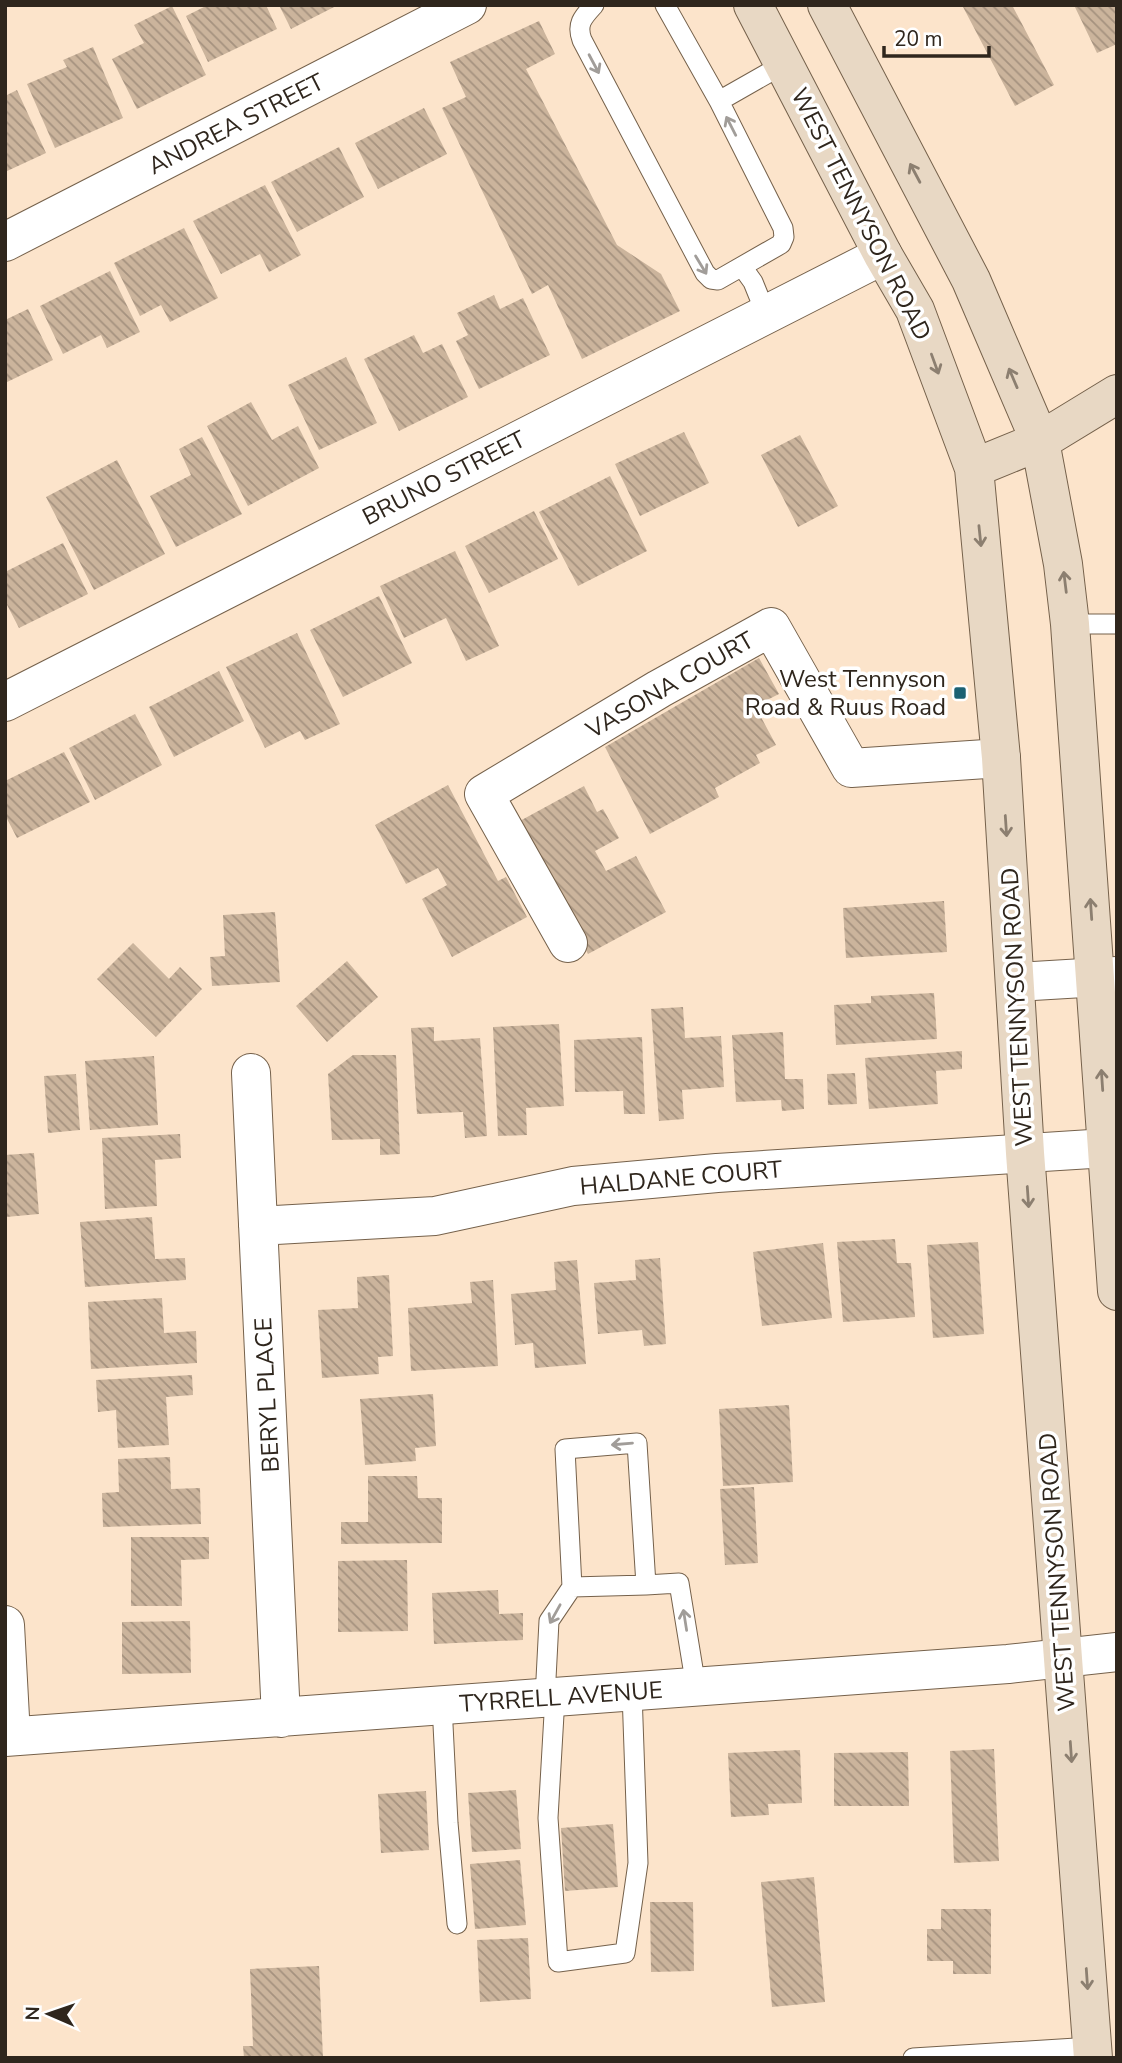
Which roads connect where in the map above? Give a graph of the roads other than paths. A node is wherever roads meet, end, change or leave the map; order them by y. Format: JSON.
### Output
{"nodes":[{"id":1,"x":467,"y":5,"type":"edge"},
{"id":2,"x":594,"y":5,"type":"edge"},
{"id":3,"x":665,"y":5,"type":"edge"},
{"id":4,"x":754,"y":5,"type":"edge"},
{"id":5,"x":827,"y":5,"type":"edge"},
{"id":6,"x":784,"y":64,"type":"junction"},
{"id":7,"x":719,"y":101,"type":"junction"},
{"id":8,"x":5,"y":242,"type":"edge"},
{"id":9,"x":883,"y":255,"type":"junction"},
{"id":10,"x":743,"y":268,"type":"junction"},
{"id":11,"x":766,"y":314,"type":"junction"},
{"id":12,"x":1117,"y":394,"type":"edge"},
{"id":13,"x":1040,"y":441,"type":"junction"},
{"id":14,"x":974,"y":468,"type":"junction"},
{"id":15,"x":1070,"y":624,"type":"junction"},
{"id":16,"x":1117,"y":624,"type":"edge"},
{"id":17,"x":5,"y":702,"type":"edge"},
{"id":18,"x":1001,"y":758,"type":"junction"},
{"id":19,"x":568,"y":943,"type":"dead end"},
{"id":20,"x":1106,"y":977,"type":"edge"},
{"id":21,"x":1016,"y":982,"type":"junction"},
{"id":22,"x":251,"y":1073,"type":"dead end"},
{"id":23,"x":1107,"y":1148,"type":"junction"},
{"id":24,"x":1025,"y":1153,"type":"junction"},
{"id":25,"x":258,"y":1226,"type":"junction"},
{"id":26,"x":1117,"y":1291,"type":"edge"},
{"id":27,"x":646,"y":1585,"type":"junction"},
{"id":28,"x":572,"y":1587,"type":"junction"},
{"id":29,"x":5,"y":1625,"type":"edge"},
{"id":30,"x":1117,"y":1652,"type":"edge"},
{"id":31,"x":1064,"y":1659,"type":"junction"},
{"id":32,"x":696,"y":1687,"type":"junction"},
{"id":33,"x":632,"y":1692,"type":"junction"},
{"id":34,"x":550,"y":1698,"type":"junction"},
{"id":35,"x":442,"y":1705,"type":"junction"},
{"id":36,"x":281,"y":1718,"type":"junction"},
{"id":37,"x":8,"y":1736,"type":"edge"},
{"id":38,"x":457,"y":1924,"type":"dead end"},
{"id":39,"x":1092,"y":2052,"type":"edge"},
{"id":40,"x":913,"y":2058,"type":"edge"}],
"edges":[{"from":1,"to":8,"type":"street","name":"ANDREA STREET"},
{"from":2,"to":10,"type":"lane","one_way":true},
{"from":3,"to":7,"type":"lane"},
{"from":4,"to":6,"type":"main road","name":"WEST TENNYSON ROAD"},
{"from":13,"to":5,"type":"main road","one_way":true},
{"from":6,"to":7,"type":"lane"},
{"from":6,"to":9,"type":"main road","name":"WEST TENNYSON ROAD"},
{"from":10,"to":7,"type":"lane","one_way":true},
{"from":9,"to":11,"type":"street","name":"BRUNO STREET"},
{"from":9,"to":14,"type":"main road","name":"WEST TENNYSON ROAD","one_way":true},
{"from":10,"to":11,"type":"lane"},
{"from":11,"to":17,"type":"street","name":"BRUNO STREET"},
{"from":12,"to":13,"type":"main road"},
{"from":13,"to":14,"type":"main road"},
{"from":15,"to":13,"type":"main road","one_way":true},
{"from":14,"to":18,"type":"main road","name":"WEST TENNYSON ROAD","one_way":true},
{"from":15,"to":16,"type":"lane"},
{"from":20,"to":15,"type":"main road","one_way":true},
{"from":18,"to":19,"type":"street","name":"VASONA COURT"},
{"from":18,"to":21,"type":"main road","name":"WEST TENNYSON ROAD","one_way":true},
{"from":20,"to":21,"type":"street"},
{"from":23,"to":20,"type":"main road","one_way":true},
{"from":21,"to":24,"type":"main road","name":"WEST TENNYSON ROAD"},
{"from":22,"to":25,"type":"street","name":"BERYL PLACE"},
{"from":23,"to":24,"type":"street","name":"HALDANE COURT"},
{"from":23,"to":26,"type":"main road"},
{"from":24,"to":25,"type":"street","name":"HALDANE COURT"},
{"from":24,"to":31,"type":"main road","name":"WEST TENNYSON ROAD","one_way":true},
{"from":25,"to":36,"type":"street","name":"BERYL PLACE"},
{"from":27,"to":28,"type":"lane"},
{"from":27,"to":28,"type":"lane","one_way":true},
{"from":32,"to":27,"type":"lane","one_way":true},
{"from":28,"to":34,"type":"lane","one_way":true},
{"from":29,"to":37,"type":"street"},
{"from":30,"to":31,"type":"street","name":"TYRRELL AVENUE"},
{"from":31,"to":32,"type":"street","name":"TYRRELL AVENUE"},
{"from":31,"to":39,"type":"main road","name":"WEST TENNYSON ROAD","one_way":true},
{"from":32,"to":33,"type":"street","name":"TYRRELL AVENUE"},
{"from":33,"to":34,"type":"street","name":"TYRRELL AVENUE"},
{"from":33,"to":34,"type":"lane"},
{"from":34,"to":35,"type":"street","name":"TYRRELL AVENUE"},
{"from":35,"to":36,"type":"street","name":"TYRRELL AVENUE"},
{"from":35,"to":38,"type":"lane"},
{"from":36,"to":37,"type":"street","name":"TYRRELL AVENUE"},
{"from":39,"to":40,"type":"lane"}]}
